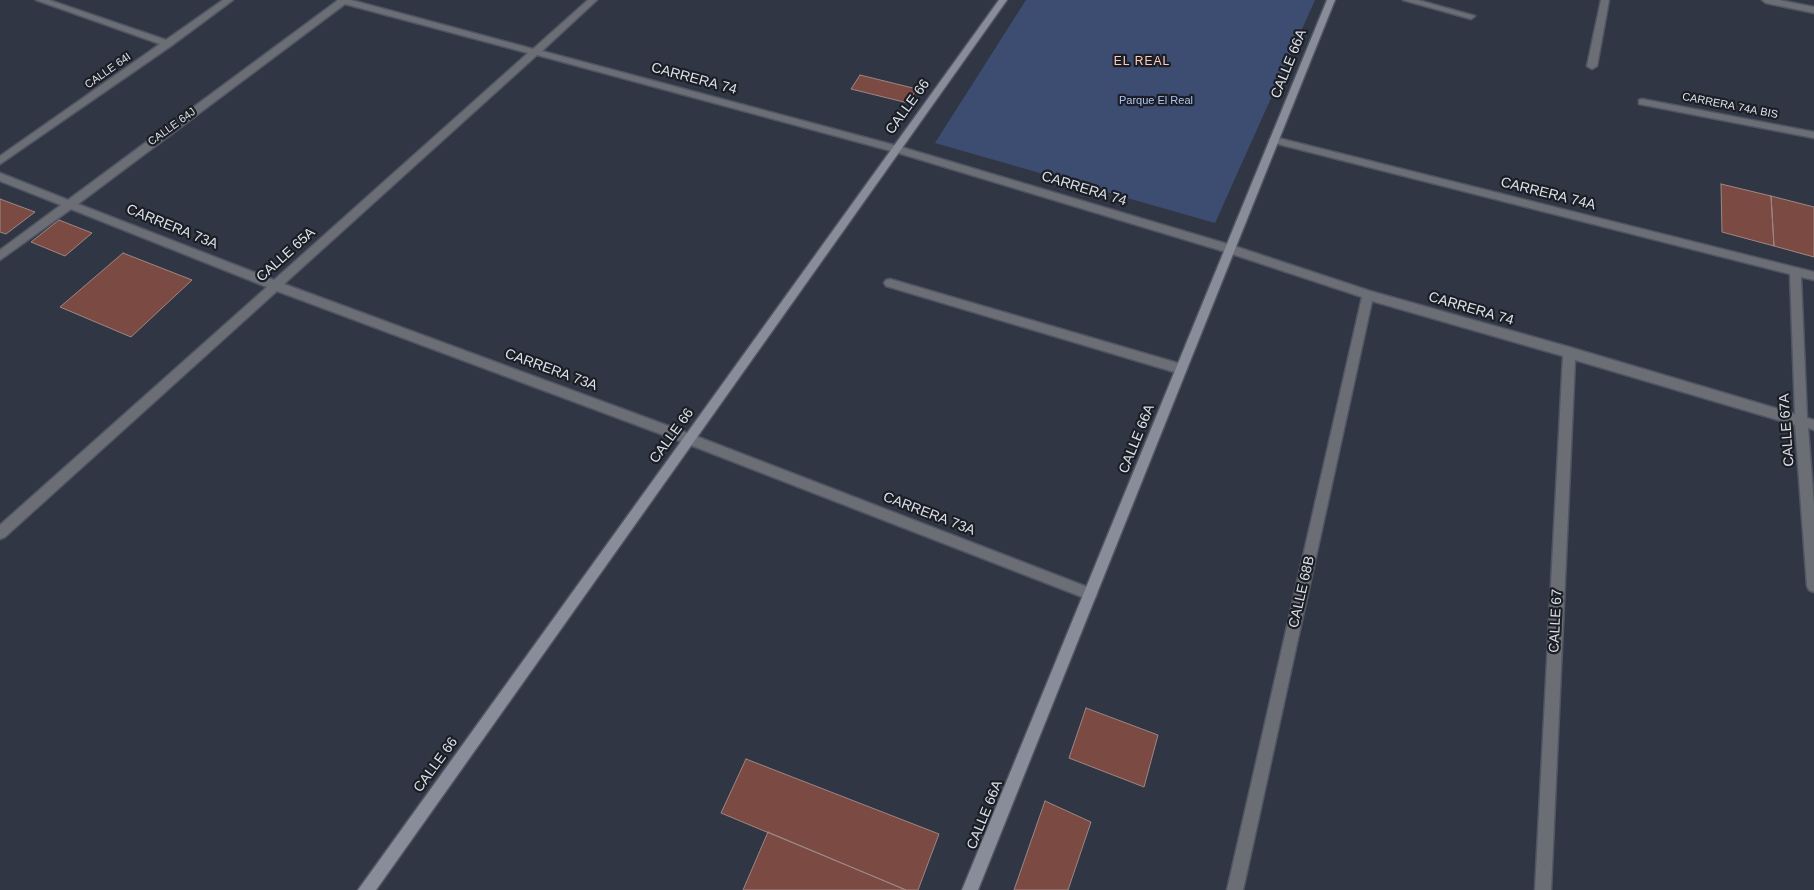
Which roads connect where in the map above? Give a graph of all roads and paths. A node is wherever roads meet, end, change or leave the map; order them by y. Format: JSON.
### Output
{"nodes":[{"id":1,"x":40,"y":0,"type":"edge"},
{"id":2,"x":229,"y":0,"type":"edge"},
{"id":3,"x":343,"y":0,"type":"edge"},
{"id":4,"x":593,"y":0,"type":"edge"},
{"id":5,"x":1003,"y":0,"type":"edge"},
{"id":6,"x":1332,"y":0,"type":"edge"},
{"id":7,"x":1407,"y":0,"type":"edge"},
{"id":8,"x":1605,"y":0,"type":"edge"},
{"id":9,"x":1766,"y":0,"type":"edge"},
{"id":10,"x":1814,"y":10,"type":"edge"},
{"id":11,"x":1471,"y":16,"type":"dead end"},
{"id":12,"x":168,"y":44,"type":"junction"},
{"id":13,"x":534,"y":52,"type":"junction"},
{"id":14,"x":1592,"y":66,"type":"dead end"},
{"id":15,"x":1642,"y":102,"type":"dead end"},
{"id":16,"x":1814,"y":135,"type":"edge"},
{"id":17,"x":1274,"y":140,"type":"junction"},
{"id":18,"x":897,"y":149,"type":"junction"},
{"id":19,"x":0,"y":161,"type":"edge"},
{"id":20,"x":0,"y":177,"type":"edge"},
{"id":21,"x":69,"y":203,"type":"junction"},
{"id":22,"x":1230,"y":249,"type":"junction"},
{"id":23,"x":0,"y":256,"type":"edge"},
{"id":24,"x":1795,"y":271,"type":"junction"},
{"id":25,"x":1814,"y":276,"type":"edge"},
{"id":26,"x":890,"y":283,"type":"dead end"},
{"id":27,"x":274,"y":285,"type":"junction"},
{"id":28,"x":1368,"y":295,"type":"junction"},
{"id":29,"x":1569,"y":352,"type":"junction"},
{"id":30,"x":1182,"y":369,"type":"junction"},
{"id":31,"x":1801,"y":421,"type":"junction"},
{"id":32,"x":1814,"y":425,"type":"edge"},
{"id":33,"x":689,"y":439,"type":"junction"},
{"id":34,"x":0,"y":533,"type":"edge"},
{"id":35,"x":1814,"y":586,"type":"edge"},
{"id":36,"x":1090,"y":594,"type":"junction"},
{"id":37,"x":366,"y":890,"type":"edge"},
{"id":38,"x":970,"y":890,"type":"edge"},
{"id":39,"x":1235,"y":890,"type":"edge"},
{"id":40,"x":1543,"y":890,"type":"edge"}],
"edges":[{"from":1,"to":12,"type":"street"},
{"from":2,"to":12,"type":"street","name":"CALLE 64I"},
{"from":3,"to":13,"type":"street","name":"CARRERA 74"},
{"from":3,"to":21,"type":"street","name":"CALLE 64J"},
{"from":4,"to":13,"type":"street","name":"CALLE 65A"},
{"from":5,"to":18,"type":"street","name":"CALLE 66"},
{"from":6,"to":17,"type":"street","name":"CALLE 66A"},
{"from":7,"to":11,"type":"street"},
{"from":8,"to":14,"type":"street"},
{"from":9,"to":10,"type":"street"},
{"from":12,"to":19,"type":"street","name":"CALLE 64I"},
{"from":13,"to":18,"type":"street","name":"CARRERA 74"},
{"from":13,"to":27,"type":"street","name":"CALLE 65A"},
{"from":15,"to":16,"type":"street","name":"CARRERA 74A BIS"},
{"from":17,"to":22,"type":"street","name":"CALLE 66A"},
{"from":17,"to":24,"type":"street","name":"CARRERA 74A"},
{"from":18,"to":22,"type":"street","name":"CARRERA 74"},
{"from":18,"to":33,"type":"street","name":"CALLE 66"},
{"from":20,"to":21,"type":"street","name":"CARRERA 73A"},
{"from":21,"to":23,"type":"street","name":"CALLE 64J"},
{"from":21,"to":27,"type":"street","name":"CARRERA 73A"},
{"from":22,"to":28,"type":"street","name":"CARRERA 74"},
{"from":22,"to":30,"type":"street","name":"CALLE 66A"},
{"from":24,"to":25,"type":"street","name":"CARRERA 74A"},
{"from":24,"to":31,"type":"street","name":"CALLE 67A"},
{"from":26,"to":30,"type":"street"},
{"from":27,"to":33,"type":"street","name":"CARRERA 73A"},
{"from":27,"to":34,"type":"street","name":"CALLE 65A"},
{"from":28,"to":29,"type":"street","name":"CARRERA 74"},
{"from":28,"to":39,"type":"street","name":"CALLE 68B"},
{"from":29,"to":31,"type":"street","name":"CARRERA 74"},
{"from":29,"to":40,"type":"street","name":"CALLE 67"},
{"from":30,"to":36,"type":"street","name":"CALLE 66A"},
{"from":31,"to":32,"type":"street","name":"CARRERA 74"},
{"from":31,"to":35,"type":"street","name":"CALLE 67A"},
{"from":33,"to":36,"type":"street","name":"CARRERA 73A"},
{"from":33,"to":37,"type":"street","name":"CALLE 66"},
{"from":36,"to":38,"type":"street","name":"CALLE 66A"}]}
